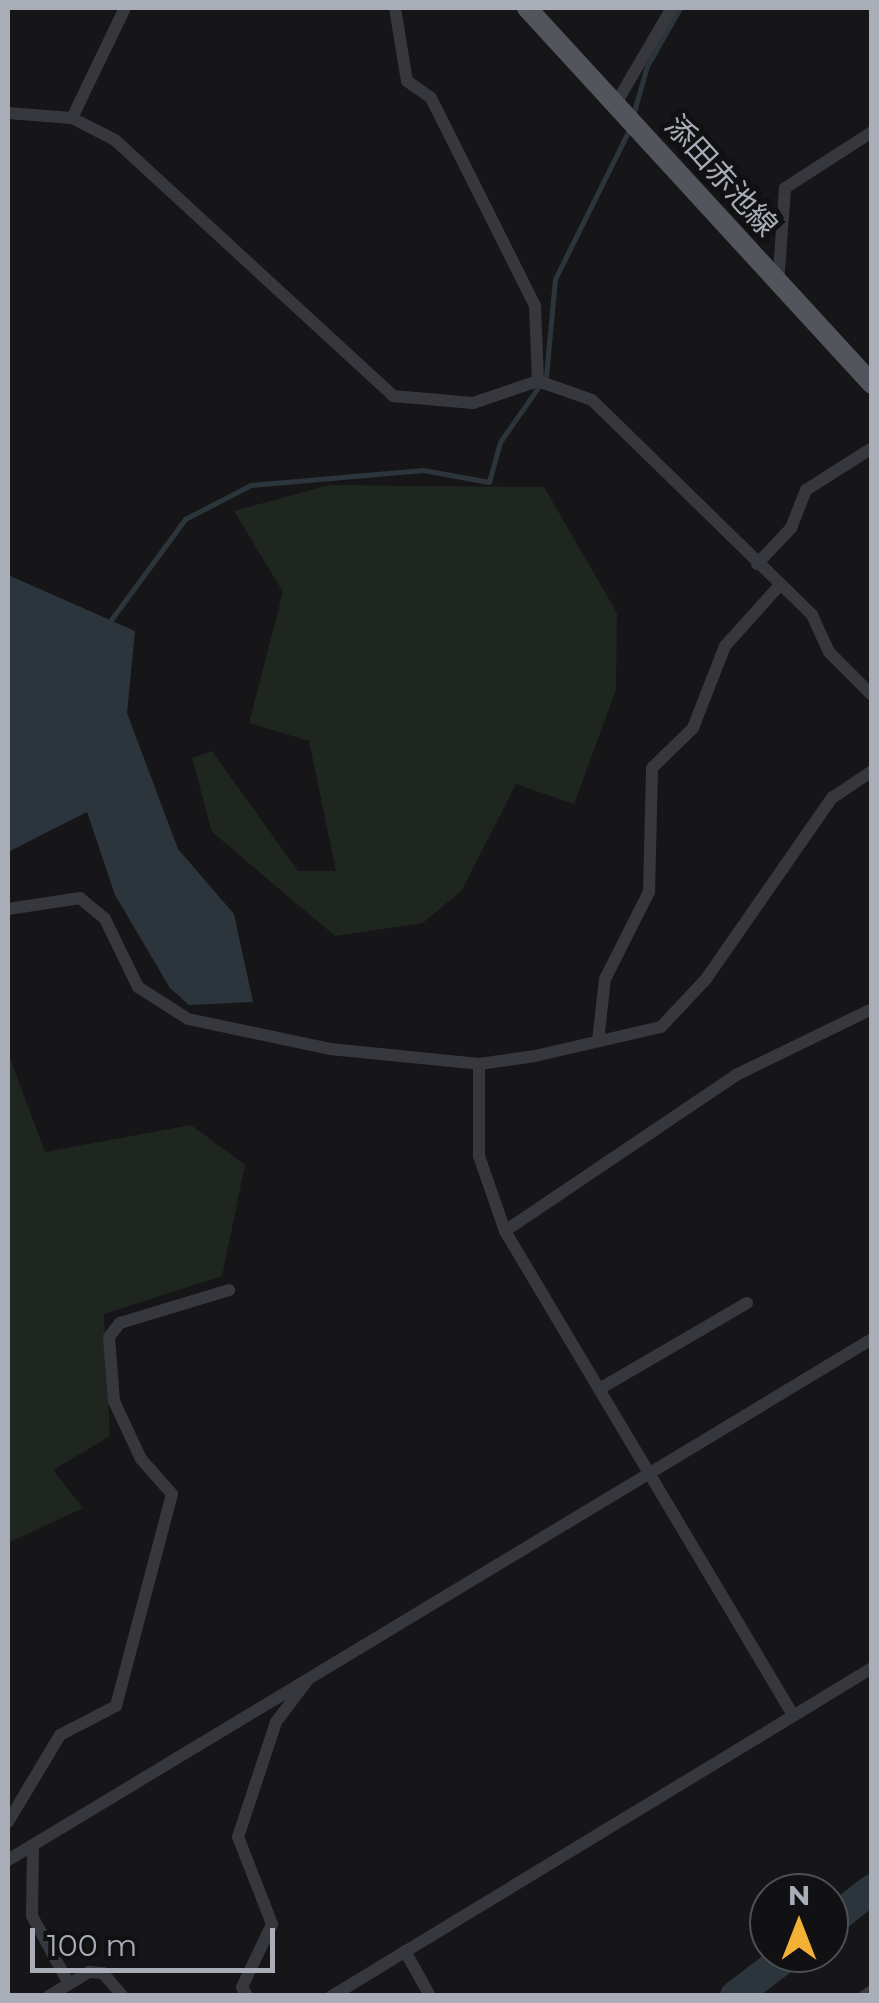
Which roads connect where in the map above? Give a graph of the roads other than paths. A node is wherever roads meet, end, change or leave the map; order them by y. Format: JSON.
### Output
{"nodes":[{"id":1,"x":125,"y":8,"type":"edge"},
{"id":2,"x":395,"y":8,"type":"edge"},
{"id":3,"x":526,"y":8,"type":"edge"},
{"id":4,"x":672,"y":8,"type":"edge"},
{"id":5,"x":615,"y":105,"type":"junction"},
{"id":6,"x":8,"y":112,"type":"edge"},
{"id":7,"x":72,"y":118,"type":"junction"},
{"id":8,"x":872,"y":132,"type":"edge"},
{"id":9,"x":778,"y":284,"type":"junction"},
{"id":10,"x":538,"y":381,"type":"junction"},
{"id":11,"x":872,"y":384,"type":"edge"},
{"id":12,"x":872,"y":448,"type":"edge"},
{"id":13,"x":757,"y":564,"type":"junction"},
{"id":14,"x":780,"y":585,"type":"junction"},
{"id":15,"x":872,"y":696,"type":"edge"},
{"id":16,"x":872,"y":771,"type":"edge"},
{"id":17,"x":8,"y":910,"type":"edge"},
{"id":18,"x":872,"y":1009,"type":"edge"},
{"id":19,"x":598,"y":1041,"type":"junction"},
{"id":20,"x":479,"y":1064,"type":"junction"},
{"id":21,"x":505,"y":1231,"type":"junction"},
{"id":22,"x":229,"y":1290,"type":"dead end"},
{"id":23,"x":747,"y":1303,"type":"dead end"},
{"id":24,"x":872,"y":1338,"type":"edge"},
{"id":25,"x":601,"y":1388,"type":"junction"},
{"id":26,"x":649,"y":1478,"type":"junction"},
{"id":27,"x":872,"y":1668,"type":"edge"},
{"id":28,"x":307,"y":1682,"type":"junction"},
{"id":29,"x":793,"y":1715,"type":"junction"},
{"id":30,"x":8,"y":1822,"type":"edge"},
{"id":31,"x":33,"y":1845,"type":"junction"},
{"id":32,"x":8,"y":1860,"type":"edge"},
{"id":33,"x":405,"y":1951,"type":"junction"},
{"id":34,"x":69,"y":1984,"type":"junction"},
{"id":35,"x":872,"y":1991,"type":"edge"},
{"id":36,"x":49,"y":1996,"type":"edge"},
{"id":37,"x":122,"y":1996,"type":"edge"},
{"id":38,"x":247,"y":1996,"type":"edge"},
{"id":39,"x":332,"y":1996,"type":"edge"},
{"id":40,"x":430,"y":1996,"type":"edge"},
{"id":41,"x":864,"y":1996,"type":"edge"}],
"edges":[{"from":1,"to":7,"type":"street"},
{"from":2,"to":10,"type":"street"},
{"from":3,"to":5,"type":"main road","name":"添田赤池線"},
{"from":4,"to":5,"type":"street"},
{"from":5,"to":9,"type":"main road","name":"添田赤池線"},
{"from":6,"to":7,"type":"street"},
{"from":7,"to":10,"type":"street"},
{"from":8,"to":9,"type":"street"},
{"from":9,"to":11,"type":"main road","name":"添田赤池線"},
{"from":10,"to":13,"type":"street"},
{"from":12,"to":13,"type":"street"},
{"from":13,"to":14,"type":"street"},
{"from":14,"to":15,"type":"street"},
{"from":14,"to":19,"type":"street"},
{"from":16,"to":19,"type":"street"},
{"from":17,"to":20,"type":"street"},
{"from":18,"to":21,"type":"street"},
{"from":19,"to":20,"type":"street"},
{"from":20,"to":21,"type":"street"},
{"from":21,"to":25,"type":"street"},
{"from":22,"to":30,"type":"street"},
{"from":23,"to":25,"type":"street"},
{"from":24,"to":26,"type":"street"},
{"from":25,"to":26,"type":"street"},
{"from":26,"to":28,"type":"street"},
{"from":26,"to":29,"type":"street"},
{"from":27,"to":29,"type":"street"},
{"from":28,"to":31,"type":"street"},
{"from":28,"to":38,"type":"street"},
{"from":29,"to":33,"type":"street"},
{"from":31,"to":32,"type":"street"},
{"from":31,"to":34,"type":"street"},
{"from":33,"to":39,"type":"street"},
{"from":33,"to":40,"type":"street"},
{"from":34,"to":36,"type":"street"},
{"from":34,"to":37,"type":"street"},
{"from":35,"to":41,"type":"street"}]}
